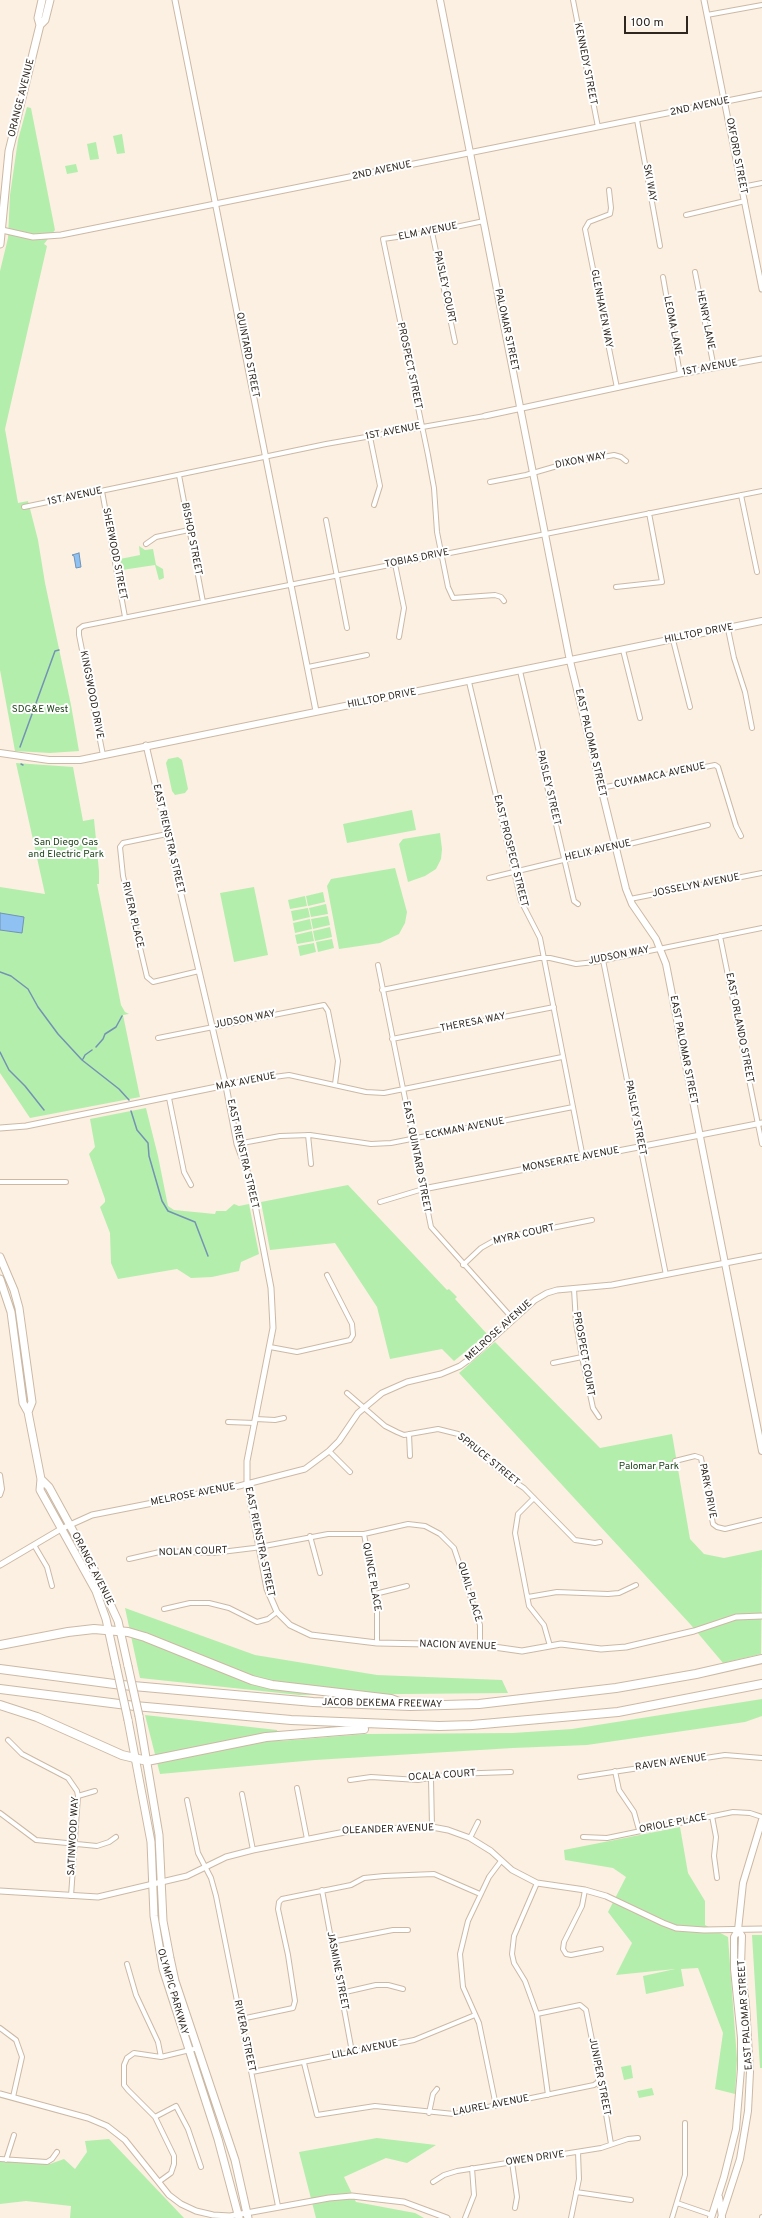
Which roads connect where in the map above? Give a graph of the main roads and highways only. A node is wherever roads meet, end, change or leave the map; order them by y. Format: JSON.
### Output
{"nodes":[{"id":1,"x":42,"y":0,"type":"edge"},
{"id":2,"x":50,"y":0,"type":"edge"},
{"id":3,"x":440,"y":0,"type":"edge"},
{"id":4,"x":40,"y":25,"type":"junction"},
{"id":5,"x":0,"y":244,"type":"edge"},
{"id":6,"x":762,"y":621,"type":"edge"},
{"id":7,"x":570,"y":661,"type":"junction"},
{"id":8,"x":0,"y":753,"type":"edge"},
{"id":9,"x":0,"y":1257,"type":"edge"},
{"id":10,"x":0,"y":1279,"type":"edge"},
{"id":11,"x":25,"y":1350,"type":"junction"},
{"id":12,"x":16,"y":1351,"type":"junction"},
{"id":13,"x":28,"y":1412,"type":"junction"},
{"id":14,"x":762,"y":1451,"type":"edge"},
{"id":15,"x":41,"y":1479,"type":"junction"},
{"id":16,"x":108,"y":1630,"type":"junction"},
{"id":17,"x":120,"y":1631,"type":"junction"},
{"id":18,"x":0,"y":1645,"type":"edge"},
{"id":19,"x":762,"y":1659,"type":"edge"},
{"id":20,"x":0,"y":1669,"type":"edge"},
{"id":21,"x":762,"y":1684,"type":"edge"},
{"id":22,"x":0,"y":1689,"type":"edge"},
{"id":23,"x":0,"y":1706,"type":"edge"},
{"id":24,"x":410,"y":1706,"type":"junction"},
{"id":25,"x":439,"y":1726,"type":"junction"},
{"id":26,"x":135,"y":1759,"type":"junction"},
{"id":27,"x":147,"y":1761,"type":"junction"},
{"id":28,"x":762,"y":1820,"type":"edge"},
{"id":29,"x":738,"y":1930,"type":"junction"},
{"id":30,"x":741,"y":2071,"type":"junction"},
{"id":31,"x":750,"y":2081,"type":"junction"},
{"id":32,"x":719,"y":2193,"type":"junction"},
{"id":33,"x":248,"y":2216,"type":"edge"},
{"id":34,"x":238,"y":2217,"type":"edge"},
{"id":35,"x":712,"y":2217,"type":"edge"},
{"id":36,"x":723,"y":2218,"type":"edge"}],
"edges":[{"from":1,"to":4,"type":"main road","name":"ORANGE AVENUE"},
{"from":2,"to":4,"type":"main road","name":"ORANGE AVENUE"},
{"from":3,"to":7,"type":"main road","name":"PALOMAR STREET"},
{"from":4,"to":5,"type":"main road","name":"ORANGE AVENUE"},
{"from":6,"to":7,"type":"main road","name":"HILLTOP DRIVE"},
{"from":7,"to":8,"type":"main road","name":"HILLTOP DRIVE"},
{"from":7,"to":14,"type":"main road","name":"EAST PALOMAR STREET"},
{"from":9,"to":11,"type":"main road","name":"ORANGE AVENUE"},
{"from":10,"to":12,"type":"main road","name":"ORANGE AVENUE"},
{"from":11,"to":12,"type":"main road"},
{"from":11,"to":13,"type":"main road","name":"ORANGE AVENUE"},
{"from":12,"to":13,"type":"main road","name":"ORANGE AVENUE"},
{"from":13,"to":15,"type":"main road","name":"ORANGE AVENUE"},
{"from":15,"to":16,"type":"main road","name":"ORANGE AVENUE"},
{"from":15,"to":17,"type":"main road","name":"ORANGE AVENUE"},
{"from":16,"to":17,"type":"highway"},
{"from":16,"to":18,"type":"highway"},
{"from":16,"to":26,"type":"main road","name":"ORANGE AVENUE","bridge":true},
{"from":17,"to":24,"type":"highway"},
{"from":17,"to":27,"type":"main road","name":"ORANGE AVENUE","bridge":true},
{"from":19,"to":24,"type":"highway","name":"JACOB DEKEMA FREEWAY"},
{"from":20,"to":24,"type":"highway","name":"JACOB DEKEMA FREEWAY"},
{"from":21,"to":25,"type":"highway","name":"JACOB DEKEMA FREEWAY"},
{"from":22,"to":25,"type":"highway","name":"JACOB DEKEMA FREEWAY"},
{"from":23,"to":26,"type":"highway"},
{"from":25,"to":27,"type":"highway"},
{"from":26,"to":27,"type":"highway"},
{"from":26,"to":34,"type":"main road","name":"OLYMPIC PARKWAY"},
{"from":27,"to":33,"type":"main road","name":"OLYMPIC PARKWAY"},
{"from":28,"to":29,"type":"main road","name":"EAST PALOMAR STREET"},
{"from":29,"to":30,"type":"main road","name":"EAST PALOMAR STREET"},
{"from":29,"to":31,"type":"main road","name":"EAST PALOMAR STREET"},
{"from":30,"to":31,"type":"main road"},
{"from":30,"to":32,"type":"main road","name":"EAST PALOMAR STREET"},
{"from":31,"to":36,"type":"main road","name":"EAST PALOMAR STREET"},
{"from":32,"to":35,"type":"main road","name":"EAST PALOMAR STREET"},
{"from":32,"to":36,"type":"main road"}]}
